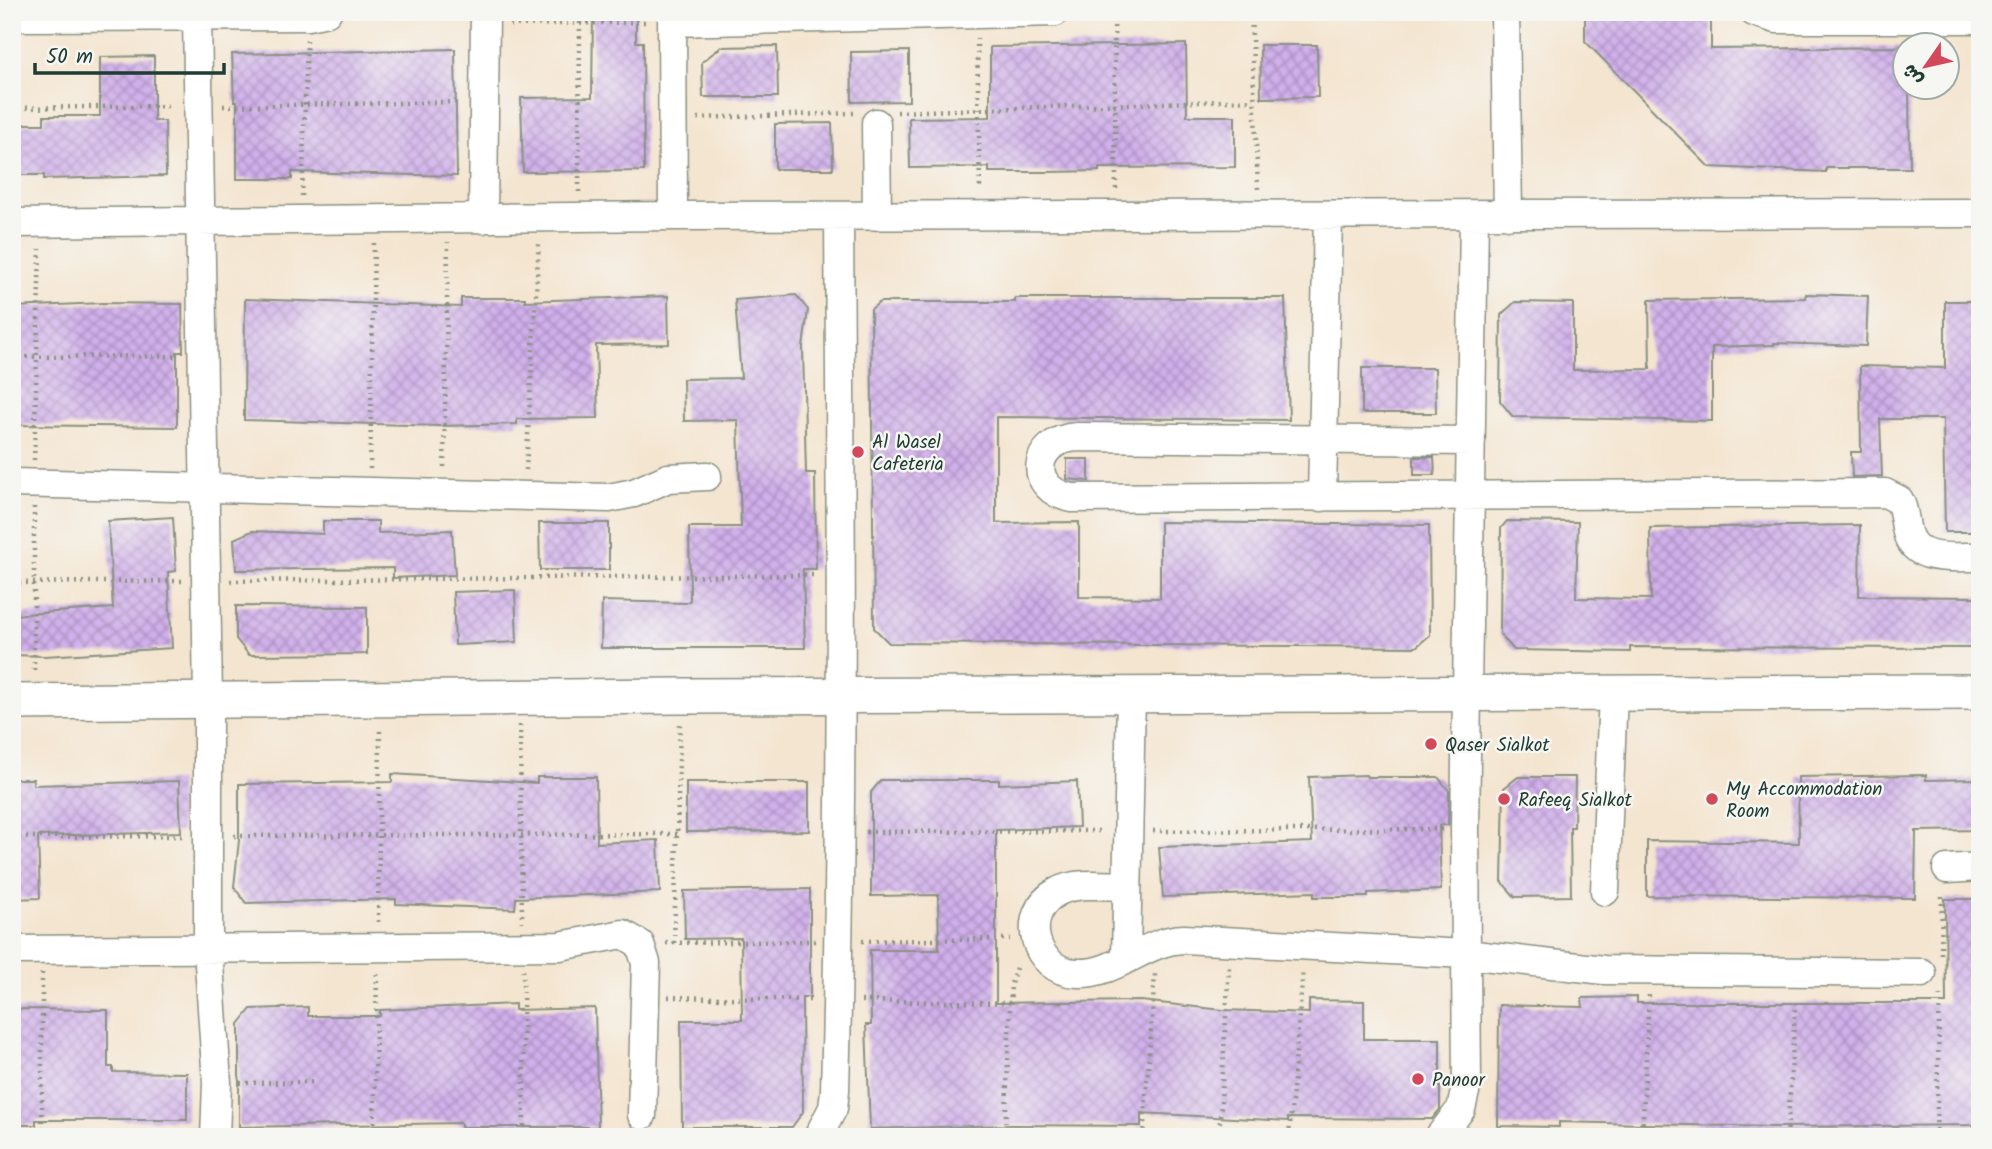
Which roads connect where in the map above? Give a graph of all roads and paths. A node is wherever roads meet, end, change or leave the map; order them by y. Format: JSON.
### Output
{"nodes":[{"id":1,"x":580,"y":12,"type":"edge"},
{"id":2,"x":1055,"y":12,"type":"edge"},
{"id":3,"x":1114,"y":12,"type":"edge"},
{"id":4,"x":1251,"y":12,"type":"edge"},
{"id":5,"x":1505,"y":12,"type":"edge"},
{"id":6,"x":1754,"y":12,"type":"edge"},
{"id":7,"x":124,"y":14,"type":"edge"},
{"id":8,"x":315,"y":14,"type":"edge"},
{"id":9,"x":976,"y":14,"type":"junction"},
{"id":10,"x":855,"y":15,"type":"edge"},
{"id":11,"x":197,"y":16,"type":"junction"},
{"id":12,"x":12,"y":17,"type":"edge"},
{"id":13,"x":672,"y":17,"type":"edge"},
{"id":14,"x":485,"y":19,"type":"edge"},
{"id":15,"x":1980,"y":19,"type":"edge"},
{"id":16,"x":580,"y":24,"type":"junction"},
{"id":17,"x":1254,"y":100,"type":"junction"},
{"id":18,"x":484,"y":101,"type":"junction"},
{"id":19,"x":1115,"y":104,"type":"junction"},
{"id":20,"x":305,"y":105,"type":"junction"},
{"id":21,"x":198,"y":106,"type":"junction"},
{"id":22,"x":12,"y":108,"type":"edge"},
{"id":23,"x":978,"y":109,"type":"junction"},
{"id":24,"x":876,"y":116,"type":"junction"},
{"id":25,"x":673,"y":119,"type":"junction"},
{"id":26,"x":1980,"y":213,"type":"edge"},
{"id":27,"x":1117,"y":215,"type":"junction"},
{"id":28,"x":1508,"y":215,"type":"junction"},
{"id":29,"x":673,"y":216,"type":"junction"},
{"id":30,"x":877,"y":216,"type":"junction"},
{"id":31,"x":980,"y":216,"type":"junction"},
{"id":32,"x":1259,"y":216,"type":"junction"},
{"id":33,"x":1328,"y":216,"type":"junction"},
{"id":34,"x":1474,"y":216,"type":"junction"},
{"id":35,"x":579,"y":217,"type":"junction"},
{"id":36,"x":838,"y":217,"type":"junction"},
{"id":37,"x":540,"y":218,"type":"junction"},
{"id":38,"x":448,"y":219,"type":"junction"},
{"id":39,"x":483,"y":219,"type":"junction"},
{"id":40,"x":301,"y":221,"type":"junction"},
{"id":41,"x":374,"y":221,"type":"junction"},
{"id":42,"x":12,"y":223,"type":"edge"},
{"id":43,"x":199,"y":223,"type":"junction"},
{"id":44,"x":202,"y":356,"type":"junction"},
{"id":45,"x":12,"y":357,"type":"edge"},
{"id":46,"x":1324,"y":440,"type":"junction"},
{"id":47,"x":1471,"y":441,"type":"junction"},
{"id":48,"x":707,"y":476,"type":"dead end"},
{"id":49,"x":12,"y":483,"type":"edge"},
{"id":50,"x":204,"y":487,"type":"junction"},
{"id":51,"x":370,"y":491,"type":"junction"},
{"id":52,"x":443,"y":493,"type":"junction"},
{"id":53,"x":524,"y":495,"type":"junction"},
{"id":54,"x":1471,"y":496,"type":"junction"},
{"id":55,"x":1322,"y":497,"type":"junction"},
{"id":56,"x":1980,"y":557,"type":"edge"},
{"id":57,"x":842,"y":574,"type":"junction"},
{"id":58,"x":206,"y":581,"type":"junction"},
{"id":59,"x":12,"y":583,"type":"edge"},
{"id":60,"x":1980,"y":692,"type":"edge"},
{"id":61,"x":1131,"y":693,"type":"junction"},
{"id":62,"x":1613,"y":693,"type":"junction"},
{"id":63,"x":843,"y":695,"type":"junction"},
{"id":64,"x":1468,"y":695,"type":"junction"},
{"id":65,"x":520,"y":696,"type":"junction"},
{"id":66,"x":681,"y":696,"type":"junction"},
{"id":67,"x":380,"y":697,"type":"junction"},
{"id":68,"x":208,"y":698,"type":"junction"},
{"id":69,"x":12,"y":702,"type":"edge"},
{"id":70,"x":522,"y":834,"type":"junction"},
{"id":71,"x":677,"y":834,"type":"junction"},
{"id":72,"x":379,"y":835,"type":"junction"},
{"id":73,"x":208,"y":836,"type":"junction"},
{"id":74,"x":12,"y":837,"type":"edge"},
{"id":75,"x":1980,"y":867,"type":"edge"},
{"id":76,"x":1947,"y":869,"type":"joint"},
{"id":77,"x":1126,"y":886,"type":"junction"},
{"id":78,"x":1605,"y":891,"type":"dead end"},
{"id":79,"x":1035,"y":940,"type":"junction"},
{"id":80,"x":1231,"y":940,"type":"junction"},
{"id":81,"x":674,"y":943,"type":"dead end"},
{"id":82,"x":1158,"y":943,"type":"junction"},
{"id":83,"x":1306,"y":943,"type":"junction"},
{"id":84,"x":523,"y":946,"type":"junction"},
{"id":85,"x":378,"y":947,"type":"junction"},
{"id":86,"x":208,"y":949,"type":"junction"},
{"id":87,"x":12,"y":950,"type":"edge"},
{"id":88,"x":42,"y":950,"type":"junction"},
{"id":89,"x":1466,"y":954,"type":"junction"},
{"id":90,"x":1126,"y":958,"type":"junction"},
{"id":91,"x":1650,"y":972,"type":"junction"},
{"id":92,"x":1798,"y":972,"type":"junction"},
{"id":93,"x":1934,"y":973,"type":"junction"},
{"id":94,"x":312,"y":1082,"type":"dead end"},
{"id":95,"x":217,"y":1083,"type":"junction"},
{"id":96,"x":642,"y":1115,"type":"dead end"},
{"id":97,"x":42,"y":1137,"type":"edge"},
{"id":98,"x":215,"y":1137,"type":"edge"},
{"id":99,"x":374,"y":1137,"type":"edge"},
{"id":100,"x":524,"y":1137,"type":"edge"},
{"id":101,"x":818,"y":1137,"type":"edge"},
{"id":102,"x":1005,"y":1137,"type":"edge"},
{"id":103,"x":1143,"y":1137,"type":"edge"},
{"id":104,"x":1219,"y":1137,"type":"edge"},
{"id":105,"x":1289,"y":1137,"type":"edge"},
{"id":106,"x":1439,"y":1137,"type":"edge"},
{"id":107,"x":1642,"y":1137,"type":"edge"},
{"id":108,"x":1787,"y":1137,"type":"edge"},
{"id":109,"x":1936,"y":1137,"type":"edge"}],
"edges":[{"from":1,"to":16,"type":"path"},
{"from":2,"to":9,"type":"street"},
{"from":3,"to":19,"type":"path"},
{"from":4,"to":17,"type":"path"},
{"from":5,"to":28,"type":"street"},
{"from":6,"to":15,"type":"street"},
{"from":7,"to":11,"type":"street"},
{"from":7,"to":12,"type":"street"},
{"from":8,"to":11,"type":"street"},
{"from":8,"to":20,"type":"path"},
{"from":9,"to":10,"type":"street"},
{"from":9,"to":23,"type":"path"},
{"from":10,"to":13,"type":"street"},
{"from":11,"to":21,"type":"street"},
{"from":13,"to":16,"type":"path"},
{"from":13,"to":25,"type":"street"},
{"from":14,"to":16,"type":"path"},
{"from":14,"to":18,"type":"street"},
{"from":16,"to":35,"type":"path"},
{"from":17,"to":19,"type":"path"},
{"from":17,"to":32,"type":"path"},
{"from":18,"to":20,"type":"path"},
{"from":18,"to":39,"type":"street"},
{"from":19,"to":23,"type":"path"},
{"from":19,"to":27,"type":"path"},
{"from":20,"to":21,"type":"path"},
{"from":20,"to":40,"type":"path"},
{"from":21,"to":22,"type":"path"},
{"from":21,"to":43,"type":"street"},
{"from":23,"to":24,"type":"path"},
{"from":23,"to":31,"type":"path"},
{"from":24,"to":25,"type":"path"},
{"from":24,"to":30,"type":"street"},
{"from":25,"to":29,"type":"street"},
{"from":26,"to":28,"type":"street"},
{"from":27,"to":31,"type":"street"},
{"from":27,"to":32,"type":"street"},
{"from":28,"to":34,"type":"street"},
{"from":29,"to":35,"type":"street"},
{"from":29,"to":36,"type":"street"},
{"from":30,"to":31,"type":"street"},
{"from":30,"to":36,"type":"street"},
{"from":32,"to":33,"type":"street"},
{"from":33,"to":34,"type":"street"},
{"from":33,"to":46,"type":"street"},
{"from":34,"to":47,"type":"street"},
{"from":35,"to":37,"type":"street"},
{"from":36,"to":57,"type":"street"},
{"from":37,"to":39,"type":"street"},
{"from":37,"to":53,"type":"path"},
{"from":38,"to":39,"type":"street"},
{"from":38,"to":41,"type":"street"},
{"from":38,"to":52,"type":"path"},
{"from":40,"to":41,"type":"street"},
{"from":40,"to":43,"type":"street"},
{"from":41,"to":51,"type":"path"},
{"from":42,"to":43,"type":"street"},
{"from":43,"to":44,"type":"street"},
{"from":44,"to":45,"type":"path"},
{"from":44,"to":50,"type":"street"},
{"from":46,"to":47,"type":"street"},
{"from":46,"to":55,"type":"street"},
{"from":46,"to":55,"type":"street"},
{"from":47,"to":54,"type":"street"},
{"from":48,"to":53,"type":"street"},
{"from":49,"to":50,"type":"street"},
{"from":50,"to":51,"type":"street"},
{"from":50,"to":58,"type":"street"},
{"from":51,"to":52,"type":"street"},
{"from":52,"to":53,"type":"street"},
{"from":54,"to":55,"type":"street"},
{"from":54,"to":56,"type":"street"},
{"from":54,"to":64,"type":"street"},
{"from":57,"to":58,"type":"path"},
{"from":57,"to":63,"type":"street"},
{"from":58,"to":59,"type":"path"},
{"from":58,"to":68,"type":"street"},
{"from":60,"to":62,"type":"street"},
{"from":61,"to":63,"type":"street"},
{"from":61,"to":64,"type":"street"},
{"from":61,"to":77,"type":"street"},
{"from":62,"to":64,"type":"street"},
{"from":62,"to":78,"type":"street"},
{"from":63,"to":66,"type":"street"},
{"from":63,"to":101,"type":"street"},
{"from":64,"to":89,"type":"street"},
{"from":65,"to":66,"type":"street"},
{"from":65,"to":67,"type":"street"},
{"from":65,"to":70,"type":"path"},
{"from":66,"to":71,"type":"path"},
{"from":67,"to":68,"type":"street"},
{"from":67,"to":72,"type":"path"},
{"from":68,"to":69,"type":"street"},
{"from":68,"to":73,"type":"street"},
{"from":70,"to":71,"type":"path"},
{"from":70,"to":72,"type":"path"},
{"from":70,"to":84,"type":"path"},
{"from":71,"to":81,"type":"path"},
{"from":72,"to":73,"type":"path"},
{"from":72,"to":85,"type":"path"},
{"from":73,"to":74,"type":"path"},
{"from":73,"to":86,"type":"street"},
{"from":75,"to":76,"type":"street"},
{"from":76,"to":93,"type":"path"},
{"from":77,"to":79,"type":"street"},
{"from":77,"to":90,"type":"street"},
{"from":79,"to":90,"type":"street"},
{"from":79,"to":102,"type":"path"},
{"from":80,"to":82,"type":"street"},
{"from":80,"to":83,"type":"street"},
{"from":80,"to":104,"type":"path"},
{"from":82,"to":90,"type":"street"},
{"from":82,"to":103,"type":"path"},
{"from":83,"to":89,"type":"street"},
{"from":83,"to":105,"type":"path"},
{"from":84,"to":85,"type":"street"},
{"from":84,"to":96,"type":"street"},
{"from":84,"to":100,"type":"path"},
{"from":85,"to":86,"type":"street"},
{"from":85,"to":99,"type":"path"},
{"from":86,"to":88,"type":"street"},
{"from":86,"to":95,"type":"street"},
{"from":87,"to":88,"type":"street"},
{"from":88,"to":97,"type":"path"},
{"from":89,"to":91,"type":"street"},
{"from":89,"to":106,"type":"street"},
{"from":91,"to":92,"type":"street"},
{"from":91,"to":107,"type":"path"},
{"from":92,"to":93,"type":"street"},
{"from":92,"to":108,"type":"path"},
{"from":93,"to":109,"type":"path"},
{"from":94,"to":95,"type":"path"},
{"from":95,"to":98,"type":"street"}]}
